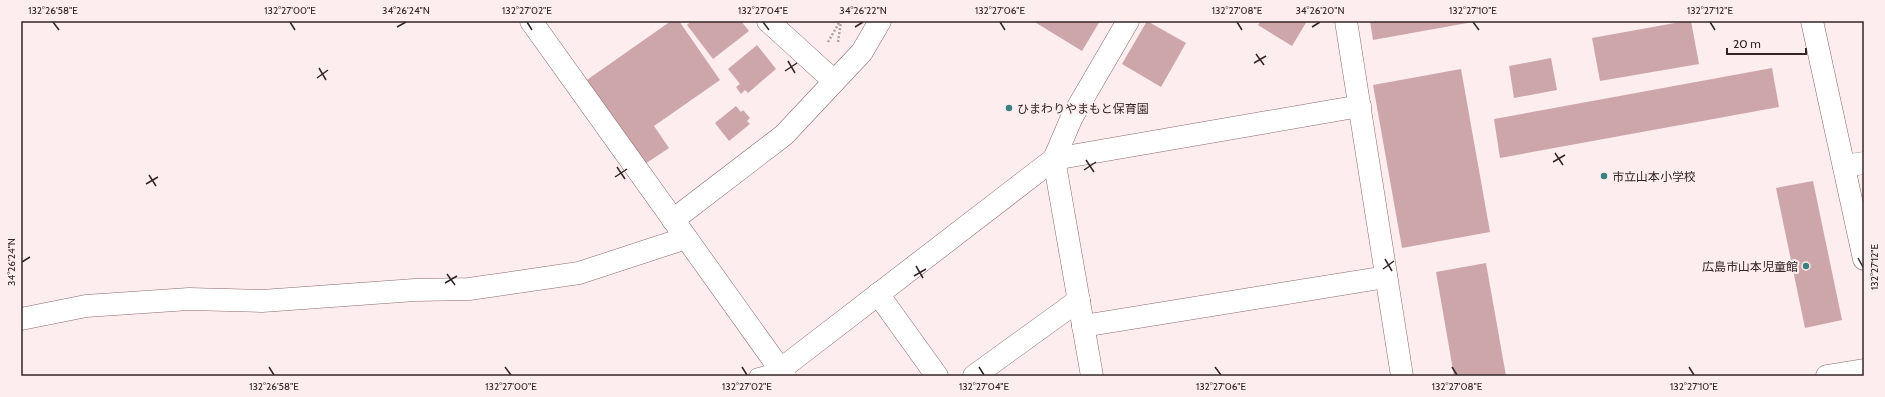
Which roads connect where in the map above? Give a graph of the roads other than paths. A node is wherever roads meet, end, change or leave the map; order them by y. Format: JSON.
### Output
{"nodes":[{"id":1,"x":531,"y":21,"type":"edge"},
{"id":2,"x":768,"y":21,"type":"edge"},
{"id":3,"x":880,"y":21,"type":"edge"},
{"id":4,"x":1128,"y":21,"type":"edge"},
{"id":5,"x":1346,"y":21,"type":"edge"},
{"id":6,"x":1812,"y":21,"type":"edge"},
{"id":7,"x":834,"y":81,"type":"junction"},
{"id":8,"x":1360,"y":106,"type":"junction"},
{"id":9,"x":1054,"y":159,"type":"junction"},
{"id":10,"x":1854,"y":165,"type":"edge"},
{"id":11,"x":673,"y":220,"type":"junction"},
{"id":12,"x":686,"y":238,"type":"junction"},
{"id":13,"x":1864,"y":259,"type":"edge"},
{"id":14,"x":1386,"y":277,"type":"junction"},
{"id":15,"x":878,"y":294,"type":"junction"},
{"id":16,"x":1079,"y":300,"type":"junction"},
{"id":17,"x":21,"y":319,"type":"edge"},
{"id":18,"x":1083,"y":326,"type":"junction"},
{"id":19,"x":1864,"y":370,"type":"edge"},
{"id":20,"x":783,"y":373,"type":"edge"},
{"id":21,"x":757,"y":376,"type":"edge"},
{"id":22,"x":937,"y":376,"type":"edge"},
{"id":23,"x":974,"y":376,"type":"edge"},
{"id":24,"x":1092,"y":376,"type":"edge"},
{"id":25,"x":1402,"y":376,"type":"edge"},
{"id":26,"x":1827,"y":376,"type":"edge"}],
"edges":[{"from":1,"to":11,"type":"street"},
{"from":2,"to":7,"type":"street"},
{"from":3,"to":7,"type":"street"},
{"from":4,"to":9,"type":"street"},
{"from":5,"to":8,"type":"street"},
{"from":6,"to":10,"type":"street"},
{"from":7,"to":11,"type":"street"},
{"from":8,"to":9,"type":"street"},
{"from":8,"to":14,"type":"street"},
{"from":9,"to":15,"type":"street"},
{"from":9,"to":16,"type":"street"},
{"from":10,"to":13,"type":"street"},
{"from":11,"to":12,"type":"street"},
{"from":12,"to":17,"type":"street"},
{"from":12,"to":20,"type":"street"},
{"from":14,"to":18,"type":"street"},
{"from":14,"to":25,"type":"street"},
{"from":15,"to":20,"type":"street"},
{"from":15,"to":22,"type":"street"},
{"from":16,"to":18,"type":"street"},
{"from":16,"to":23,"type":"street"},
{"from":18,"to":24,"type":"street"},
{"from":19,"to":26,"type":"street"},
{"from":20,"to":21,"type":"lane"}]}
